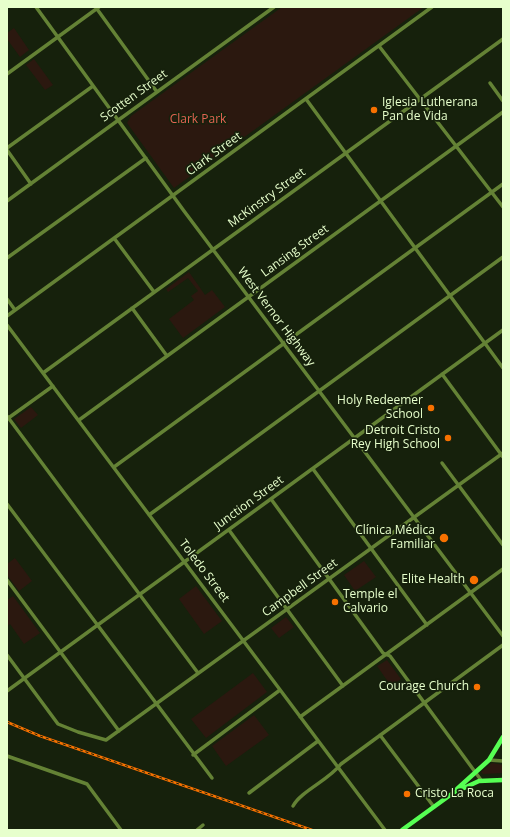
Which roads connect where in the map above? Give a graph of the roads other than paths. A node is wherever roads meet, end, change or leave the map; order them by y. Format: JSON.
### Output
{"nodes":[{"id":1,"x":36,"y":7,"type":"edge"},
{"id":2,"x":274,"y":7,"type":"edge"},
{"id":3,"x":432,"y":7,"type":"edge"},
{"id":4,"x":98,"y":8,"type":"edge"},
{"id":5,"x":58,"y":37,"type":"junction"},
{"id":6,"x":503,"y":39,"type":"edge"},
{"id":7,"x":379,"y":46,"type":"junction"},
{"id":8,"x":7,"y":74,"type":"edge"},
{"id":9,"x":490,"y":84,"type":"dead end"},
{"id":10,"x":93,"y":86,"type":"junction"},
{"id":11,"x":157,"y":92,"type":"junction"},
{"id":12,"x":306,"y":99,"type":"junction"},
{"id":13,"x":419,"y":100,"type":"junction"},
{"id":14,"x":503,"y":101,"type":"edge"},
{"id":15,"x":503,"y":112,"type":"edge"},
{"id":16,"x":118,"y":120,"type":"junction"},
{"id":17,"x":455,"y":146,"type":"junction"},
{"id":18,"x":7,"y":149,"type":"edge"},
{"id":19,"x":346,"y":153,"type":"junction"},
{"id":20,"x":146,"y":158,"type":"junction"},
{"id":21,"x":31,"y":184,"type":"junction"},
{"id":22,"x":503,"y":184,"type":"edge"},
{"id":23,"x":491,"y":193,"type":"junction"},
{"id":24,"x":173,"y":196,"type":"junction"},
{"id":25,"x":381,"y":200,"type":"junction"},
{"id":26,"x":7,"y":201,"type":"edge"},
{"id":27,"x":503,"y":207,"type":"edge"},
{"id":28,"x":114,"y":238,"type":"junction"},
{"id":29,"x":416,"y":248,"type":"junction"},
{"id":30,"x":213,"y":249,"type":"junction"},
{"id":31,"x":503,"y":257,"type":"edge"},
{"id":32,"x":7,"y":258,"type":"edge"},
{"id":33,"x":154,"y":292,"type":"junction"},
{"id":34,"x":450,"y":295,"type":"junction"},
{"id":35,"x":248,"y":297,"type":"junction"},
{"id":36,"x":7,"y":299,"type":"edge"},
{"id":37,"x":132,"y":308,"type":"junction"},
{"id":38,"x":15,"y":310,"type":"junction"},
{"id":39,"x":7,"y":316,"type":"edge"},
{"id":40,"x":7,"y":325,"type":"edge"},
{"id":41,"x":503,"y":330,"type":"edge"},
{"id":42,"x":485,"y":343,"type":"junction"},
{"id":43,"x":284,"y":344,"type":"junction"},
{"id":44,"x":167,"y":356,"type":"junction"},
{"id":45,"x":503,"y":368,"type":"edge"},
{"id":46,"x":43,"y":373,"type":"junction"},
{"id":47,"x":442,"y":374,"type":"junction"},
{"id":48,"x":53,"y":386,"type":"junction"},
{"id":49,"x":319,"y":391,"type":"junction"},
{"id":50,"x":8,"y":417,"type":"edge"},
{"id":51,"x":79,"y":420,"type":"junction"},
{"id":52,"x":355,"y":438,"type":"junction"},
{"id":53,"x":502,"y":455,"type":"edge"},
{"id":54,"x":442,"y":463,"type":"dead end"},
{"id":55,"x":114,"y":467,"type":"junction"},
{"id":56,"x":313,"y":469,"type":"junction"},
{"id":57,"x":459,"y":485,"type":"junction"},
{"id":58,"x":271,"y":499,"type":"junction"},
{"id":59,"x":7,"y":504,"type":"edge"},
{"id":60,"x":150,"y":515,"type":"junction"},
{"id":61,"x":415,"y":518,"type":"junction"},
{"id":62,"x":229,"y":530,"type":"junction"},
{"id":63,"x":503,"y":545,"type":"edge"},
{"id":64,"x":371,"y":549,"type":"junction"},
{"id":65,"x":185,"y":562,"type":"junction"},
{"id":66,"x":503,"y":569,"type":"edge"},
{"id":67,"x":7,"y":580,"type":"edge"},
{"id":68,"x":329,"y":580,"type":"junction"},
{"id":69,"x":471,"y":593,"type":"junction"},
{"id":70,"x":140,"y":595,"type":"junction"},
{"id":71,"x":287,"y":610,"type":"junction"},
{"id":72,"x":427,"y":625,"type":"junction"},
{"id":73,"x":97,"y":626,"type":"junction"},
{"id":74,"x":503,"y":636,"type":"edge"},
{"id":75,"x":243,"y":640,"type":"junction"},
{"id":76,"x":503,"y":645,"type":"edge"},
{"id":77,"x":60,"y":653,"type":"junction"},
{"id":78,"x":386,"y":654,"type":"junction"},
{"id":79,"x":7,"y":655,"type":"edge"},
{"id":80,"x":198,"y":673,"type":"junction"},
{"id":81,"x":25,"y":679,"type":"junction"},
{"id":82,"x":343,"y":686,"type":"junction"},
{"id":83,"x":280,"y":690,"type":"junction"},
{"id":84,"x":7,"y":691,"type":"edge"},
{"id":85,"x":425,"y":703,"type":"junction"},
{"id":86,"x":155,"y":704,"type":"junction"},
{"id":87,"x":300,"y":717,"type":"junction"},
{"id":88,"x":119,"y":731,"type":"junction"},
{"id":89,"x":380,"y":735,"type":"junction"},
{"id":90,"x":503,"y":737,"type":"edge"},
{"id":91,"x":318,"y":741,"type":"junction"},
{"id":92,"x":193,"y":754,"type":"junction"},
{"id":93,"x":7,"y":756,"type":"edge"},
{"id":94,"x":489,"y":760,"type":"junction"},
{"id":95,"x":503,"y":761,"type":"edge"},
{"id":96,"x":338,"y":768,"type":"junction"},
{"id":97,"x":476,"y":772,"type":"junction"},
{"id":98,"x":212,"y":778,"type":"dead end"},
{"id":99,"x":481,"y":780,"type":"junction"},
{"id":100,"x":503,"y":780,"type":"edge"},
{"id":101,"x":248,"y":793,"type":"dead end"},
{"id":102,"x":453,"y":793,"type":"junction"},
{"id":103,"x":293,"y":806,"type":"dead end"},
{"id":104,"x":434,"y":807,"type":"junction"},
{"id":105,"x":204,"y":825,"type":"dead end"},
{"id":106,"x":121,"y":830,"type":"edge"},
{"id":107,"x":197,"y":830,"type":"edge"},
{"id":108,"x":385,"y":830,"type":"edge"},
{"id":109,"x":402,"y":830,"type":"edge"}],
"edges":[{"from":1,"to":5,"type":"street","name":"West Vernor Highway"},
{"from":2,"to":11,"type":"street","name":"Scotten Street"},
{"from":3,"to":7,"type":"street","name":"Clark Street"},
{"from":4,"to":5,"type":"street"},
{"from":4,"to":11,"type":"street"},
{"from":5,"to":8,"type":"street"},
{"from":5,"to":10,"type":"street","name":"West Vernor Highway"},
{"from":6,"to":13,"type":"street","name":"McKinstry Street"},
{"from":7,"to":12,"type":"street","name":"Clark Street"},
{"from":7,"to":13,"type":"street"},
{"from":9,"to":14,"type":"street"},
{"from":10,"to":16,"type":"street","name":"West Vernor Highway"},
{"from":10,"to":18,"type":"street"},
{"from":11,"to":16,"type":"street","name":"Scotten Street"},
{"from":12,"to":19,"type":"street"},
{"from":12,"to":24,"type":"street","name":"Clark Street"},
{"from":13,"to":17,"type":"street"},
{"from":13,"to":19,"type":"street","name":"McKinstry Street"},
{"from":15,"to":17,"type":"street","name":"Lansing Street"},
{"from":16,"to":20,"type":"street","name":"West Vernor Highway"},
{"from":16,"to":21,"type":"street","name":"Scotten Street"},
{"from":17,"to":23,"type":"street"},
{"from":17,"to":25,"type":"street","name":"Lansing Street"},
{"from":18,"to":21,"type":"street"},
{"from":19,"to":25,"type":"street"},
{"from":19,"to":30,"type":"street","name":"McKinstry Street"},
{"from":20,"to":24,"type":"street","name":"West Vernor Highway"},
{"from":20,"to":32,"type":"street"},
{"from":21,"to":26,"type":"street","name":"Scotten Street"},
{"from":22,"to":23,"type":"street"},
{"from":23,"to":27,"type":"street"},
{"from":23,"to":29,"type":"street"},
{"from":24,"to":28,"type":"street","name":"Clark Street"},
{"from":24,"to":30,"type":"street","name":"West Vernor Highway"},
{"from":25,"to":29,"type":"street"},
{"from":25,"to":35,"type":"street","name":"Lansing Street"},
{"from":28,"to":33,"type":"street"},
{"from":28,"to":38,"type":"street","name":"Clark Street"},
{"from":29,"to":34,"type":"street"},
{"from":29,"to":43,"type":"street"},
{"from":30,"to":33,"type":"street","name":"McKinstry Street"},
{"from":30,"to":35,"type":"street","name":"West Vernor Highway"},
{"from":31,"to":34,"type":"street"},
{"from":33,"to":37,"type":"street","name":"McKinstry Street"},
{"from":34,"to":42,"type":"street"},
{"from":34,"to":49,"type":"street"},
{"from":35,"to":43,"type":"street","name":"West Vernor Highway"},
{"from":35,"to":44,"type":"street","name":"Lansing Street"},
{"from":36,"to":38,"type":"street"},
{"from":37,"to":44,"type":"street"},
{"from":37,"to":46,"type":"street","name":"McKinstry Street"},
{"from":38,"to":39,"type":"street","name":"Clark Street"},
{"from":40,"to":46,"type":"street","name":"Toledo Street"},
{"from":41,"to":42,"type":"street","name":"Junction Street"},
{"from":42,"to":45,"type":"street"},
{"from":42,"to":47,"type":"street","name":"Junction Street"},
{"from":43,"to":49,"type":"street","name":"West Vernor Highway"},
{"from":43,"to":55,"type":"street"},
{"from":44,"to":51,"type":"street","name":"Lansing Street"},
{"from":46,"to":48,"type":"street","name":"Toledo Street"},
{"from":47,"to":52,"type":"street","name":"Junction Street"},
{"from":47,"to":53,"type":"street"},
{"from":48,"to":50,"type":"street"},
{"from":48,"to":51,"type":"street","name":"Toledo Street"},
{"from":49,"to":52,"type":"street","name":"West Vernor Highway"},
{"from":49,"to":60,"type":"street"},
{"from":50,"to":70,"type":"street"},
{"from":51,"to":55,"type":"street","name":"Toledo Street"},
{"from":52,"to":56,"type":"street","name":"Junction Street"},
{"from":52,"to":61,"type":"street","name":"West Vernor Highway"},
{"from":53,"to":57,"type":"street","name":"Campbell Street"},
{"from":54,"to":57,"type":"street"},
{"from":55,"to":60,"type":"street","name":"Toledo Street"},
{"from":56,"to":58,"type":"street","name":"Junction Street"},
{"from":56,"to":64,"type":"street"},
{"from":57,"to":61,"type":"street","name":"Campbell Street"},
{"from":57,"to":63,"type":"street"},
{"from":58,"to":62,"type":"street","name":"Junction Street"},
{"from":58,"to":68,"type":"street"},
{"from":59,"to":73,"type":"street"},
{"from":60,"to":65,"type":"street","name":"Toledo Street"},
{"from":61,"to":64,"type":"street","name":"Campbell Street"},
{"from":61,"to":69,"type":"street","name":"West Vernor Highway"},
{"from":62,"to":65,"type":"street","name":"Junction Street"},
{"from":62,"to":71,"type":"street"},
{"from":64,"to":68,"type":"street","name":"Campbell Street"},
{"from":64,"to":72,"type":"street"},
{"from":65,"to":70,"type":"street","name":"Junction Street"},
{"from":65,"to":75,"type":"street","name":"Toledo Street"},
{"from":66,"to":69,"type":"street"},
{"from":67,"to":77,"type":"street"},
{"from":68,"to":71,"type":"street","name":"Campbell Street"},
{"from":68,"to":78,"type":"street"},
{"from":69,"to":72,"type":"street"},
{"from":69,"to":74,"type":"street","name":"West Vernor Highway"},
{"from":70,"to":73,"type":"street","name":"Junction Street"},
{"from":70,"to":80,"type":"street"},
{"from":71,"to":75,"type":"street","name":"Campbell Street"},
{"from":71,"to":82,"type":"street"},
{"from":72,"to":78,"type":"street"},
{"from":73,"to":77,"type":"street","name":"Junction Street"},
{"from":73,"to":86,"type":"street"},
{"from":75,"to":80,"type":"street","name":"Campbell Street"},
{"from":75,"to":83,"type":"street","name":"Toledo Street"},
{"from":76,"to":85,"type":"street"},
{"from":77,"to":81,"type":"street","name":"Junction Street"},
{"from":77,"to":88,"type":"street"},
{"from":78,"to":82,"type":"street"},
{"from":78,"to":85,"type":"street"},
{"from":79,"to":81,"type":"street"},
{"from":80,"to":86,"type":"street","name":"Campbell Street"},
{"from":81,"to":84,"type":"street","name":"Junction Street"},
{"from":81,"to":88,"type":"street","name":"Campbell Street"},
{"from":82,"to":87,"type":"street"},
{"from":83,"to":87,"type":"street","name":"Toledo Street"},
{"from":83,"to":92,"type":"street"},
{"from":85,"to":89,"type":"street"},
{"from":85,"to":97,"type":"street"},
{"from":86,"to":88,"type":"street","name":"Campbell Street"},
{"from":86,"to":92,"type":"street"},
{"from":87,"to":91,"type":"street","name":"Toledo Street"},
{"from":89,"to":96,"type":"street"},
{"from":89,"to":104,"type":"street"},
{"from":90,"to":94,"type":"main road"},
{"from":91,"to":96,"type":"street","name":"Toledo Street"},
{"from":91,"to":101,"type":"street"},
{"from":92,"to":98,"type":"street"},
{"from":93,"to":106,"type":"street"},
{"from":94,"to":95,"type":"street"},
{"from":94,"to":97,"type":"main road"},
{"from":96,"to":103,"type":"street"},
{"from":96,"to":108,"type":"street","name":"Toledo Street"},
{"from":97,"to":99,"type":"street"},
{"from":97,"to":102,"type":"main road"},
{"from":99,"to":100,"type":"main road"},
{"from":99,"to":102,"type":"main road"},
{"from":102,"to":104,"type":"main road"},
{"from":104,"to":109,"type":"main road"},
{"from":105,"to":107,"type":"street"}]}
